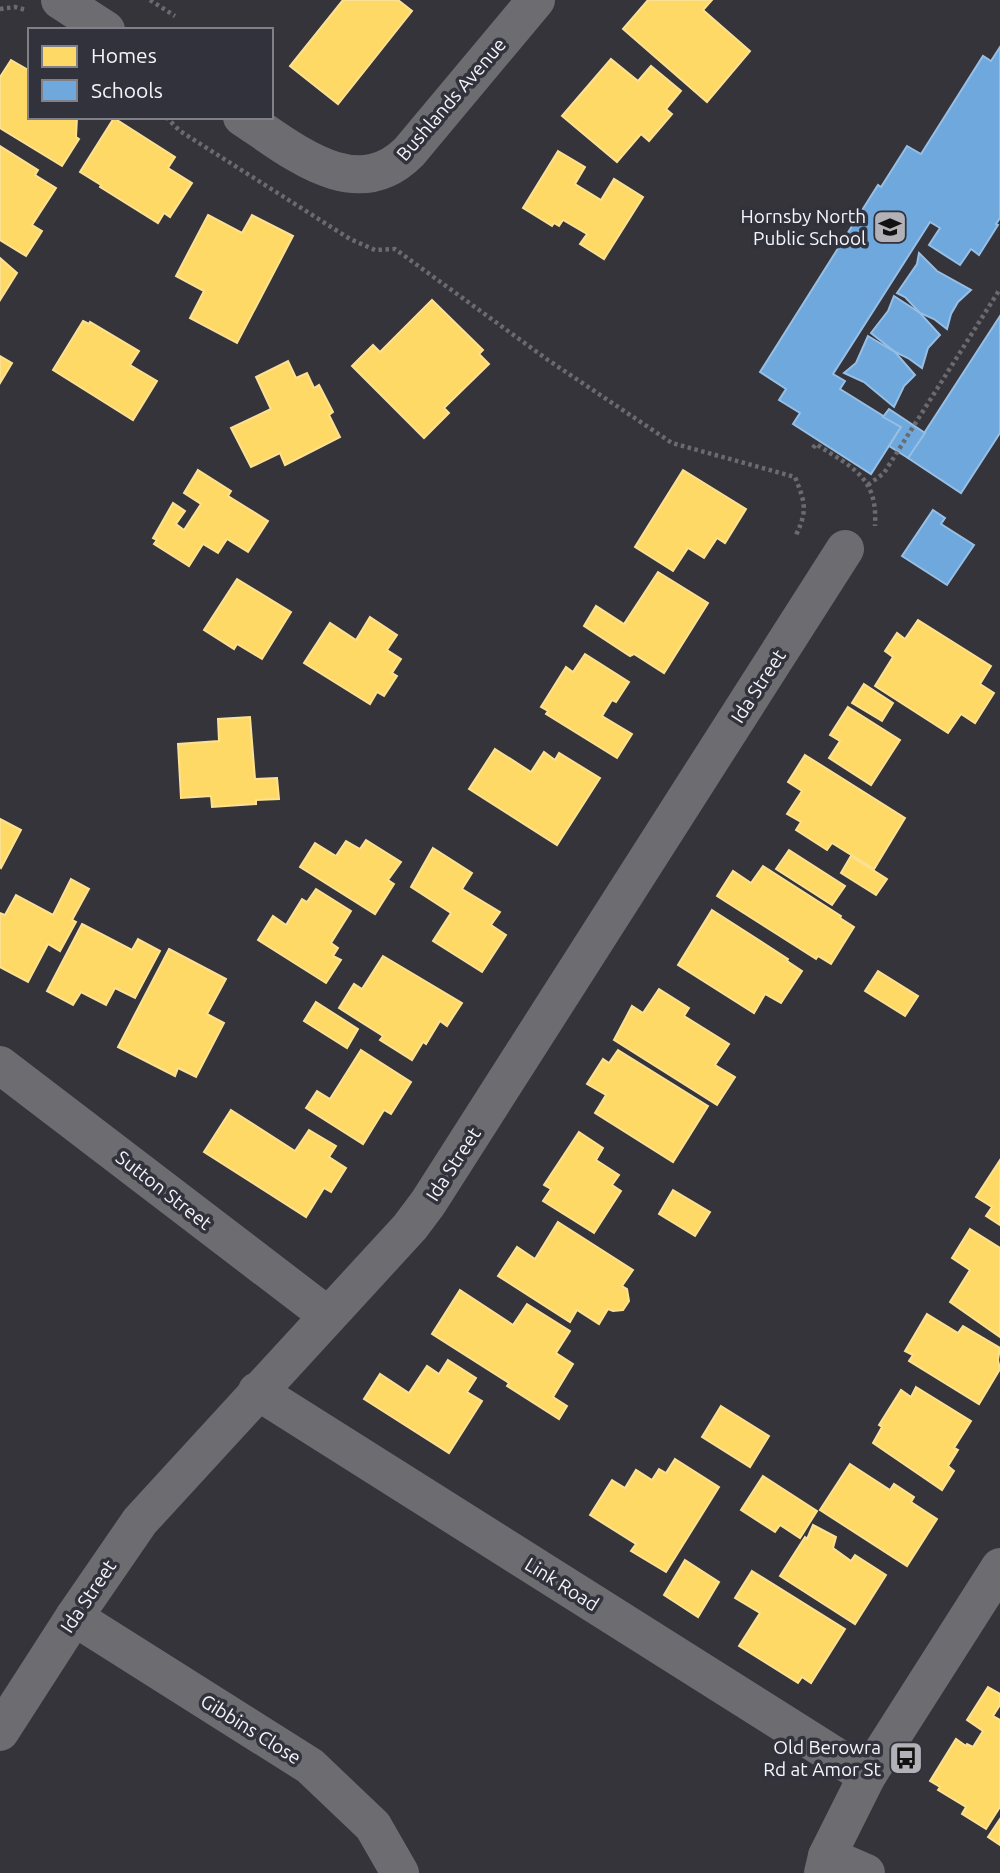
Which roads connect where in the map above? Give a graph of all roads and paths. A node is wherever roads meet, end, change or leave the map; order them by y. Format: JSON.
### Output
{"nodes":[{"id":1,"x":60,"y":0,"type":"edge"},
{"id":2,"x":150,"y":0,"type":"edge"},
{"id":3,"x":536,"y":0,"type":"edge"},
{"id":4,"x":175,"y":16,"type":"dead end"},
{"id":5,"x":103,"y":28,"type":"edge"},
{"id":6,"x":168,"y":119,"type":"edge"},
{"id":7,"x":245,"y":119,"type":"edge"},
{"id":8,"x":1000,"y":289,"type":"edge"},
{"id":9,"x":813,"y":448,"type":"dead end"},
{"id":10,"x":869,"y":485,"type":"junction"},
{"id":11,"x":796,"y":536,"type":"dead end"},
{"id":12,"x":860,"y":543,"type":"joint"},
{"id":13,"x":0,"y":1065,"type":"edge"},
{"id":14,"x":327,"y":1315,"type":"junction"},
{"id":15,"x":257,"y":1391,"type":"junction"},
{"id":16,"x":1000,"y":1567,"type":"edge"},
{"id":17,"x":74,"y":1617,"type":"junction"},
{"id":18,"x":0,"y":1732,"type":"edge"},
{"id":19,"x":867,"y":1776,"type":"junction"},
{"id":20,"x":825,"y":1865,"type":"edge"},
{"id":21,"x":400,"y":1873,"type":"edge"},
{"id":22,"x":866,"y":1873,"type":"edge"}],
"edges":[{"from":1,"to":5,"type":"street"},
{"from":2,"to":4,"type":"path"},
{"from":3,"to":7,"type":"street","name":"Bushlands Avenue"},
{"from":6,"to":11,"type":"path"},
{"from":8,"to":10,"type":"path"},
{"from":9,"to":10,"type":"path"},
{"from":10,"to":12,"type":"path"},
{"from":12,"to":14,"type":"street","name":"Ida Street"},
{"from":13,"to":14,"type":"street","name":"Sutton Street"},
{"from":14,"to":15,"type":"street","name":"Ida Street"},
{"from":15,"to":17,"type":"street","name":"Ida Street"},
{"from":15,"to":19,"type":"street","name":"Link Road"},
{"from":16,"to":19,"type":"street"},
{"from":17,"to":18,"type":"street","name":"Ida Street"},
{"from":17,"to":21,"type":"street","name":"Gibbins Close"},
{"from":19,"to":20,"type":"street"},
{"from":20,"to":22,"type":"street"}]}
